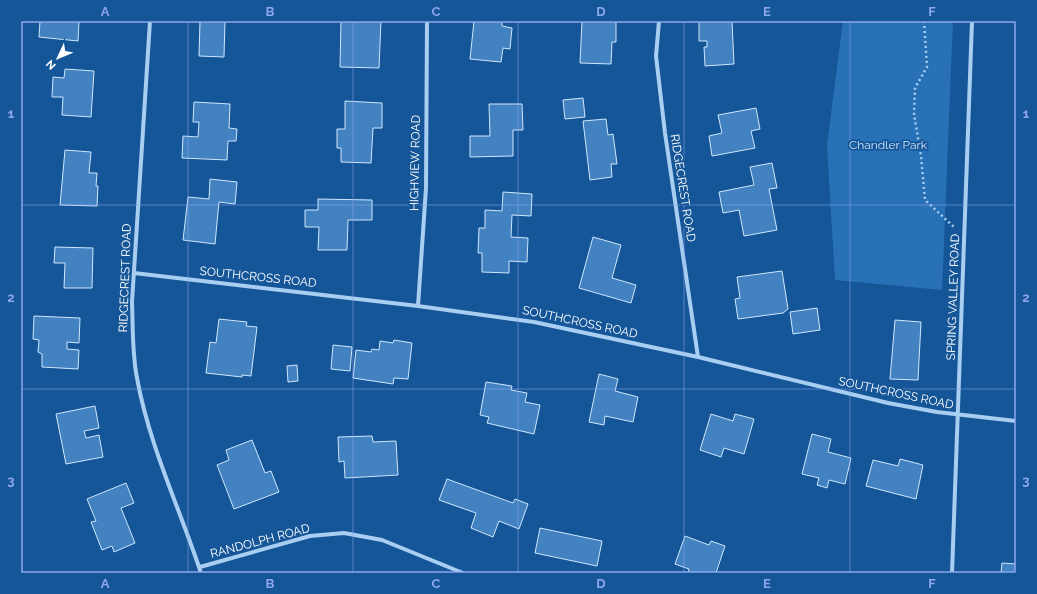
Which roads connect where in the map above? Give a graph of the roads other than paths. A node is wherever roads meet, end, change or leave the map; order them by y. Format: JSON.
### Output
{"nodes":[{"id":1,"x":150,"y":21,"type":"edge"},
{"id":2,"x":427,"y":21,"type":"edge"},
{"id":3,"x":659,"y":21,"type":"edge"},
{"id":4,"x":972,"y":21,"type":"edge"},
{"id":5,"x":134,"y":273,"type":"junction"},
{"id":6,"x":418,"y":306,"type":"junction"},
{"id":7,"x":698,"y":357,"type":"junction"},
{"id":8,"x":959,"y":416,"type":"junction"},
{"id":9,"x":1016,"y":421,"type":"edge"},
{"id":10,"x":200,"y":568,"type":"junction"},
{"id":11,"x":201,"y":573,"type":"edge"},
{"id":12,"x":463,"y":573,"type":"edge"},
{"id":13,"x":952,"y":573,"type":"edge"}],
"edges":[{"from":1,"to":5,"type":"street","name":"RIDGECREST ROAD"},
{"from":2,"to":6,"type":"street","name":"HIGHVIEW ROAD"},
{"from":3,"to":7,"type":"street","name":"RIDGECREST ROAD"},
{"from":4,"to":8,"type":"street","name":"SPRING VALLEY ROAD"},
{"from":5,"to":6,"type":"street","name":"SOUTHCROSS ROAD"},
{"from":5,"to":10,"type":"street","name":"RIDGECREST ROAD"},
{"from":6,"to":7,"type":"street","name":"SOUTHCROSS ROAD"},
{"from":7,"to":8,"type":"street","name":"SOUTHCROSS ROAD"},
{"from":8,"to":9,"type":"street","name":"SOUTHCROSS ROAD"},
{"from":8,"to":13,"type":"street","name":"SPRING VALLEY ROAD"},
{"from":10,"to":11,"type":"street","name":"RIDGECREST ROAD"},
{"from":10,"to":12,"type":"street","name":"RANDOLPH ROAD"}]}
